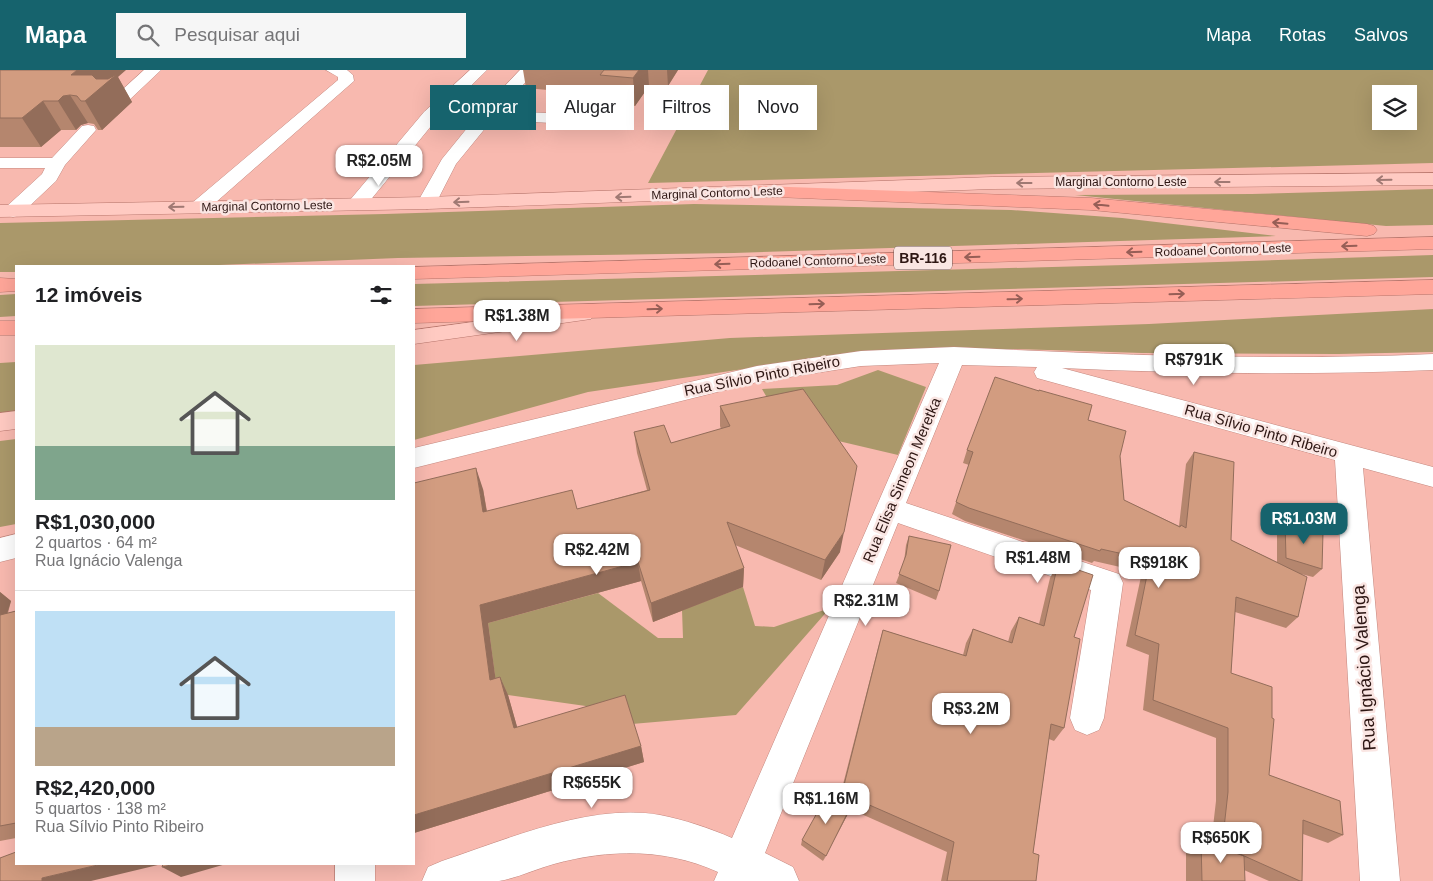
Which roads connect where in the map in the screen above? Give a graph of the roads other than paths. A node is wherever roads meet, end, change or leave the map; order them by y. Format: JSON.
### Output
{"nodes":[{"id":1,"x":153,"y":70,"type":"edge"},
{"id":2,"x":334,"y":70,"type":"edge"},
{"id":3,"x":479,"y":70,"type":"edge"},
{"id":4,"x":528,"y":70,"type":"edge"},
{"id":5,"x":514,"y":85,"type":"edge"},
{"id":6,"x":118,"y":102,"type":"edge"},
{"id":7,"x":88,"y":130,"type":"dead end"},
{"id":8,"x":475,"y":130,"type":"edge"},
{"id":9,"x":0,"y":163,"type":"edge"},
{"id":10,"x":56,"y":163,"type":"junction"},
{"id":11,"x":1433,"y":179,"type":"edge"},
{"id":12,"x":759,"y":192,"type":"junction"},
{"id":13,"x":428,"y":203,"type":"junction"},
{"id":14,"x":357,"y":204,"type":"junction"},
{"id":15,"x":199,"y":207,"type":"junction"},
{"id":16,"x":6,"y":211,"type":"edge"},
{"id":17,"x":1433,"y":236,"type":"edge"},
{"id":18,"x":1433,"y":243,"type":"edge"},
{"id":19,"x":415,"y":273,"type":"edge"},
{"id":20,"x":0,"y":285,"type":"edge"},
{"id":21,"x":15,"y":285,"type":"edge"},
{"id":22,"x":1433,"y":287,"type":"edge"},
{"id":23,"x":615,"y":310,"type":"junction"},
{"id":24,"x":415,"y":316,"type":"edge"},
{"id":25,"x":0,"y":328,"type":"edge"},
{"id":26,"x":15,"y":328,"type":"edge"},
{"id":27,"x":415,"y":336,"type":"edge"},
{"id":28,"x":954,"y":355,"type":"junction"},
{"id":29,"x":1433,"y":362,"type":"edge"},
{"id":30,"x":15,"y":420,"type":"edge"},
{"id":31,"x":0,"y":422,"type":"edge"},
{"id":32,"x":1348,"y":455,"type":"junction"},
{"id":33,"x":415,"y":458,"type":"edge"},
{"id":34,"x":1433,"y":477,"type":"edge"},
{"id":35,"x":890,"y":509,"type":"junction"},
{"id":36,"x":15,"y":546,"type":"edge"},
{"id":37,"x":0,"y":550,"type":"edge"},
{"id":38,"x":1087,"y":718,"type":"dead end"},
{"id":39,"x":355,"y":865,"type":"edge"},
{"id":40,"x":738,"y":872,"type":"edge"},
{"id":41,"x":355,"y":881,"type":"edge"},
{"id":42,"x":442,"y":881,"type":"edge"},
{"id":43,"x":779,"y":881,"type":"edge"},
{"id":44,"x":1380,"y":881,"type":"edge"}],
"edges":[{"from":1,"to":6,"type":"street"},
{"from":2,"to":15,"type":"street"},
{"from":3,"to":14,"type":"street"},
{"from":4,"to":5,"type":"street"},
{"from":7,"to":10,"type":"street"},
{"from":8,"to":13,"type":"street"},
{"from":9,"to":10,"type":"street"},
{"from":10,"to":16,"type":"street"},
{"from":11,"to":12,"type":"main road","name":"Marginal Contorno Leste","one_way":true},
{"from":12,"to":13,"type":"main road","name":"Marginal Contorno Leste","one_way":true},
{"from":17,"to":12,"type":"highway","one_way":true},
{"from":13,"to":14,"type":"main road","name":"Marginal Contorno Leste"},
{"from":14,"to":15,"type":"main road","name":"Marginal Contorno Leste"},
{"from":15,"to":16,"type":"main road","name":"Marginal Contorno Leste","one_way":true},
{"from":18,"to":19,"type":"highway","name":"Rodoanel Contorno Leste","number":"BR-116","one_way":true},
{"from":20,"to":21,"type":"highway"},
{"from":23,"to":22,"type":"highway","one_way":true},
{"from":23,"to":24,"type":"highway"},
{"from":23,"to":27,"type":"main road"},
{"from":25,"to":26,"type":"highway"},
{"from":28,"to":29,"type":"street"},
{"from":28,"to":32,"type":"street","name":"Rua Sílvio Pinto Ribeiro"},
{"from":28,"to":33,"type":"street","name":"Rua Sílvio Pinto Ribeiro"},
{"from":28,"to":35,"type":"street","name":"Rua Elisa Simeon Meretka"},
{"from":30,"to":31,"type":"main road"},
{"from":32,"to":34,"type":"street","name":"Rua Sílvio Pinto Ribeiro"},
{"from":32,"to":44,"type":"street","name":"Rua Ignácio Valenga"},
{"from":35,"to":38,"type":"street"},
{"from":35,"to":40,"type":"street","name":"Rua Elisa Simeon Meretka"},
{"from":36,"to":37,"type":"street"},
{"from":39,"to":41,"type":"street"},
{"from":40,"to":42,"type":"street"},
{"from":40,"to":43,"type":"street"}]}
